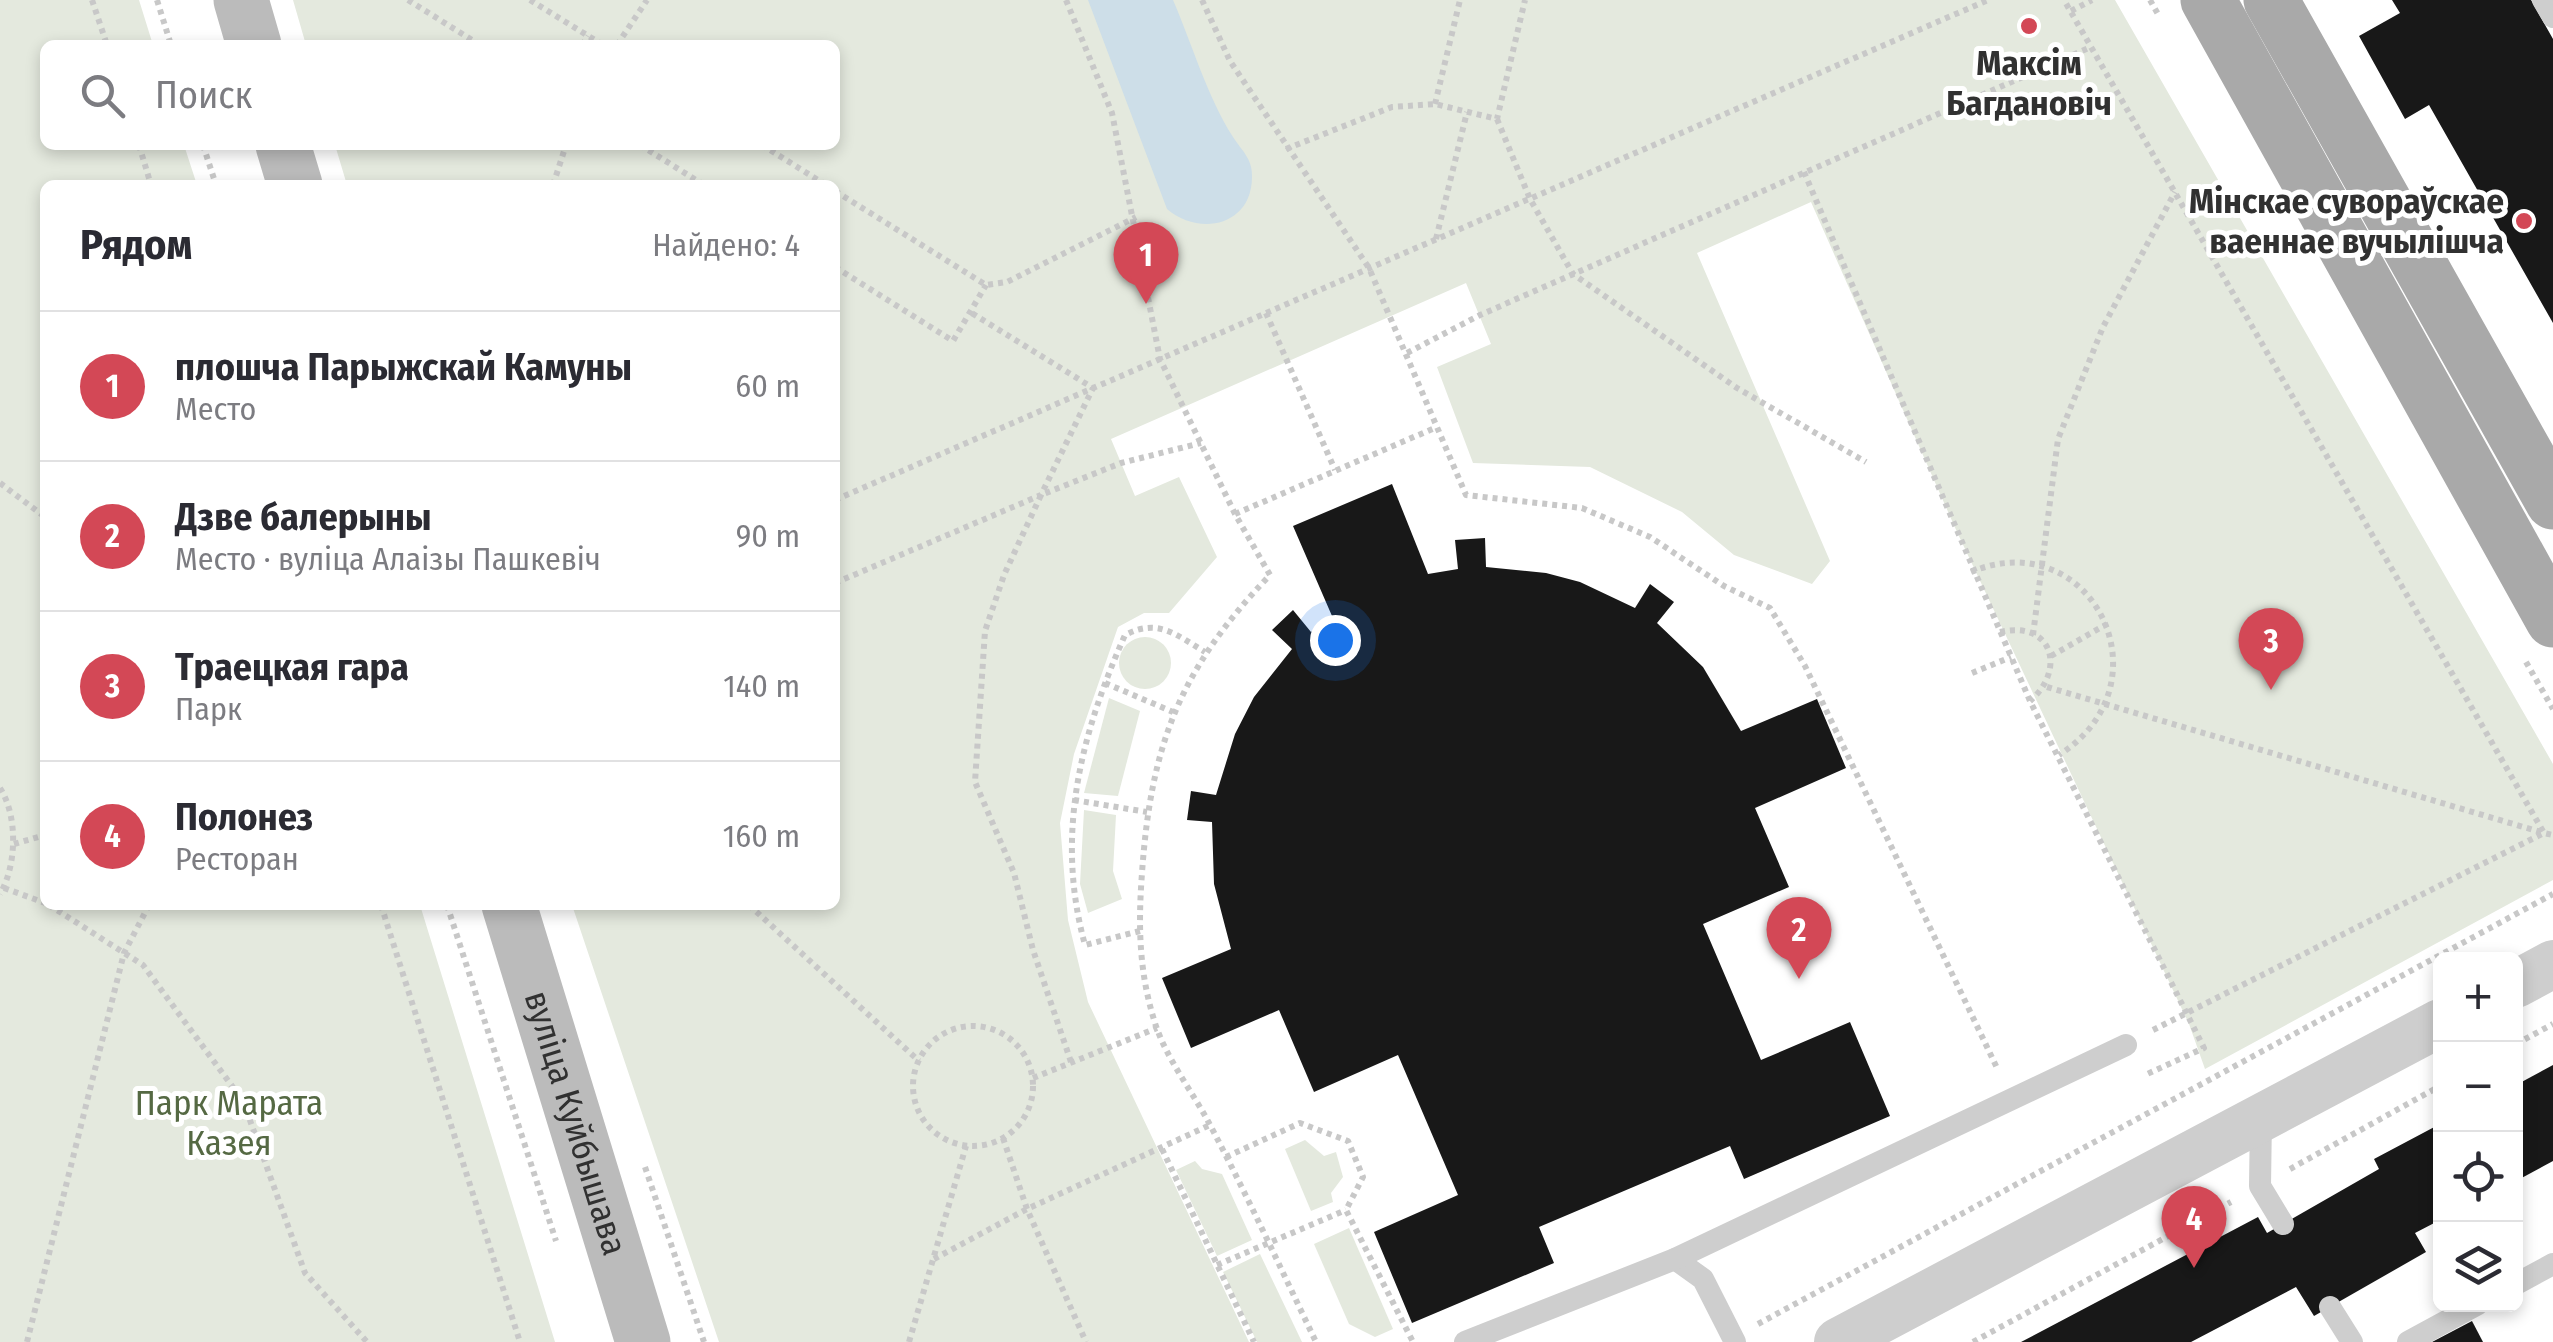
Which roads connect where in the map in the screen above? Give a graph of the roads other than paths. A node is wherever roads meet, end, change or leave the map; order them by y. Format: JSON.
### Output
{"nodes":[{"id":1,"x":240,"y":0,"type":"edge"},
{"id":2,"x":2208,"y":0,"type":"edge"},
{"id":3,"x":2271,"y":0,"type":"edge"},
{"id":4,"x":2542,"y":0,"type":"edge"},
{"id":5,"x":2553,"y":17,"type":"edge"},
{"id":6,"x":252,"y":40,"type":"edge"},
{"id":7,"x":284,"y":150,"type":"edge"},
{"id":8,"x":293,"y":180,"type":"edge"},
{"id":9,"x":2553,"y":502,"type":"edge"},
{"id":10,"x":2553,"y":620,"type":"edge"},
{"id":11,"x":511,"y":910,"type":"edge"},
{"id":12,"x":2553,"y":964,"type":"edge"},
{"id":13,"x":2523,"y":980,"type":"edge"},
{"id":14,"x":2433,"y":1027,"type":"edge"},
{"id":15,"x":2126,"y":1045,"type":"road end"},
{"id":16,"x":2262,"y":1118,"type":"junction"},
{"id":17,"x":2282,"y":1224,"type":"dead end"},
{"id":18,"x":1675,"y":1259,"type":"junction"},
{"id":19,"x":2553,"y":1264,"type":"edge"},
{"id":20,"x":2523,"y":1280,"type":"edge"},
{"id":21,"x":2330,"y":1307,"type":"dead end"},
{"id":22,"x":2463,"y":1312,"type":"edge"},
{"id":23,"x":1735,"y":1339,"type":"edge"},
{"id":24,"x":643,"y":1342,"type":"edge"},
{"id":25,"x":1465,"y":1342,"type":"edge"},
{"id":26,"x":1838,"y":1342,"type":"edge"},
{"id":27,"x":2352,"y":1342,"type":"edge"},
{"id":28,"x":2408,"y":1342,"type":"edge"}],
"edges":[{"from":1,"to":6,"type":"main road"},
{"from":2,"to":10,"type":"main road"},
{"from":3,"to":9,"type":"main road"},
{"from":4,"to":5,"type":"lane"},
{"from":7,"to":8,"type":"main road"},
{"from":11,"to":24,"type":"main road","name":"вуліца Куйбышава"},
{"from":12,"to":13,"type":"street"},
{"from":14,"to":16,"type":"street"},
{"from":15,"to":18,"type":"lane"},
{"from":16,"to":17,"type":"lane"},
{"from":16,"to":26,"type":"street"},
{"from":18,"to":23,"type":"lane"},
{"from":18,"to":25,"type":"lane"},
{"from":19,"to":20,"type":"lane"},
{"from":21,"to":27,"type":"lane"},
{"from":22,"to":28,"type":"lane"}]}
